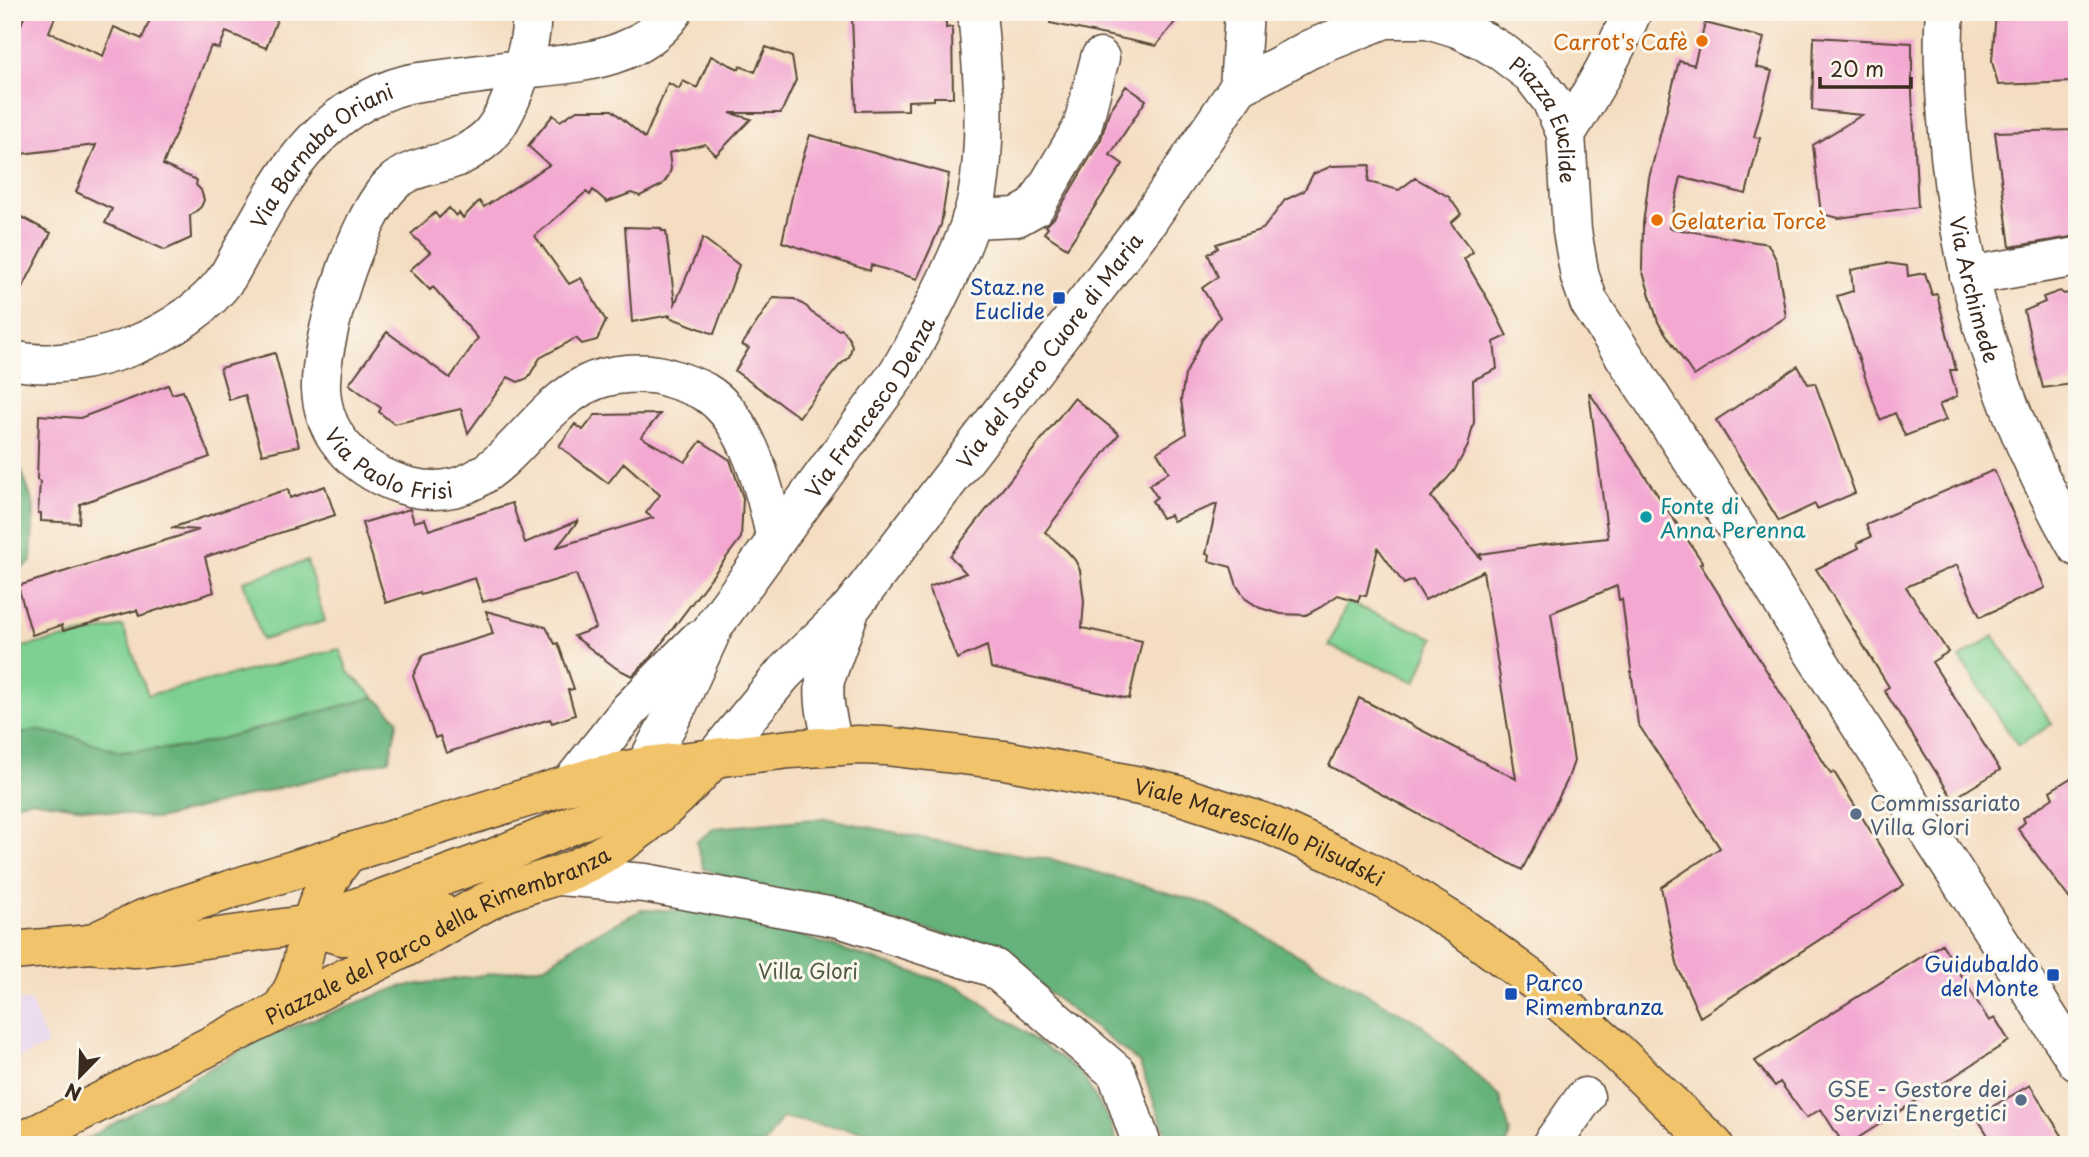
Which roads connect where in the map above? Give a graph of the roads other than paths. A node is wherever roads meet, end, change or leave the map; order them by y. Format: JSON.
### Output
{"nodes":[{"id":1,"x":531,"y":12,"type":"edge"},
{"id":2,"x":673,"y":12,"type":"edge"},
{"id":3,"x":978,"y":12,"type":"edge"},
{"id":4,"x":1244,"y":12,"type":"edge"},
{"id":5,"x":1632,"y":12,"type":"edge"},
{"id":6,"x":1945,"y":12,"type":"edge"},
{"id":7,"x":1397,"y":15,"type":"edge"},
{"id":8,"x":1100,"y":58,"type":"dead end"},
{"id":9,"x":521,"y":69,"type":"junction"},
{"id":10,"x":1239,"y":88,"type":"junction"},
{"id":11,"x":1566,"y":134,"type":"junction"},
{"id":12,"x":971,"y":219,"type":"junction"},
{"id":13,"x":2077,"y":257,"type":"edge"},
{"id":14,"x":1969,"y":276,"type":"junction"},
{"id":15,"x":12,"y":360,"type":"edge"},
{"id":16,"x":776,"y":540,"type":"junction"},
{"id":17,"x":2077,"y":547,"type":"edge"},
{"id":18,"x":851,"y":608,"type":"junction"},
{"id":19,"x":715,"y":624,"type":"junction"},
{"id":20,"x":834,"y":746,"type":"junction"},
{"id":21,"x":713,"y":760,"type":"junction"},
{"id":22,"x":646,"y":766,"type":"junction"},
{"id":23,"x":584,"y":779,"type":"junction"},
{"id":24,"x":632,"y":816,"type":"junction"},
{"id":25,"x":349,"y":852,"type":"junction"},
{"id":26,"x":559,"y":876,"type":"junction"},
{"id":27,"x":502,"y":894,"type":"junction"},
{"id":28,"x":311,"y":924,"type":"junction"},
{"id":29,"x":90,"y":944,"type":"junction"},
{"id":30,"x":12,"y":951,"type":"edge"},
{"id":31,"x":280,"y":1010,"type":"junction"},
{"id":32,"x":2077,"y":1062,"type":"edge"},
{"id":33,"x":1585,"y":1097,"type":"dead end"},
{"id":34,"x":15,"y":1145,"type":"edge"},
{"id":35,"x":1142,"y":1145,"type":"edge"},
{"id":36,"x":1551,"y":1145,"type":"edge"},
{"id":37,"x":1714,"y":1145,"type":"edge"}],
"edges":[{"from":1,"to":9,"type":"street","name":"Via Paolo Frisi"},
{"from":2,"to":9,"type":"street","name":"Via Barnaba Oriani"},
{"from":3,"to":12,"type":"street","name":"Via Francesco Denza"},
{"from":4,"to":10,"type":"street"},
{"from":5,"to":11,"type":"street"},
{"from":6,"to":14,"type":"street","name":"Via Archimede"},
{"from":7,"to":10,"type":"street","name":"Piazza Euclide"},
{"from":7,"to":11,"type":"street","name":"Piazza Euclide"},
{"from":8,"to":12,"type":"street"},
{"from":9,"to":15,"type":"street","name":"Via Barnaba Oriani"},
{"from":9,"to":16,"type":"street","name":"Via Paolo Frisi"},
{"from":10,"to":18,"type":"street","name":"Via del Sacro Cuore di Maria"},
{"from":11,"to":32,"type":"street","name":"Piazza Euclide"},
{"from":12,"to":16,"type":"street","name":"Via Francesco Denza"},
{"from":13,"to":14,"type":"street"},
{"from":14,"to":17,"type":"street","name":"Via Archimede"},
{"from":16,"to":19,"type":"street","name":"Via Francesco Denza"},
{"from":18,"to":20,"type":"street","name":"Via del Sacro Cuore di Maria"},
{"from":18,"to":21,"type":"street","name":"Via del Sacro Cuore di Maria"},
{"from":19,"to":22,"type":"street","name":"Via Francesco Denza"},
{"from":19,"to":23,"type":"street"},
{"from":20,"to":21,"type":"main road","name":"Viale Maresciallo Pilsudski"},
{"from":20,"to":37,"type":"main road","name":"Viale Maresciallo Pilsudski"},
{"from":21,"to":22,"type":"main road"},
{"from":21,"to":24,"type":"main road","name":"Piazzale del Parco della Rimembranza"},
{"from":22,"to":23,"type":"main road"},
{"from":22,"to":24,"type":"street","name":"Piazzale del Parco della Rimembranza"},
{"from":23,"to":24,"type":"main road","name":"Piazzale del Parco della Rimembranza"},
{"from":23,"to":25,"type":"main road"},
{"from":24,"to":26,"type":"main road","name":"Piazzale del Parco della Rimembranza"},
{"from":24,"to":28,"type":"main road","name":"Piazzale del Parco della Rimembranza"},
{"from":25,"to":28,"type":"main road","name":"Piazzale del Parco della Rimembranza"},
{"from":25,"to":29,"type":"main road"},
{"from":26,"to":27,"type":"main road","name":"Piazzale del Parco della Rimembranza"},
{"from":26,"to":35,"type":"street"},
{"from":27,"to":28,"type":"main road"},
{"from":27,"to":31,"type":"main road","name":"Piazzale del Parco della Rimembranza"},
{"from":28,"to":29,"type":"main road","name":"Piazzale del Parco della Rimembranza"},
{"from":28,"to":31,"type":"main road","name":"Piazzale del Parco della Rimembranza"},
{"from":29,"to":30,"type":"main road"},
{"from":31,"to":34,"type":"main road"},
{"from":33,"to":36,"type":"street"}]}
